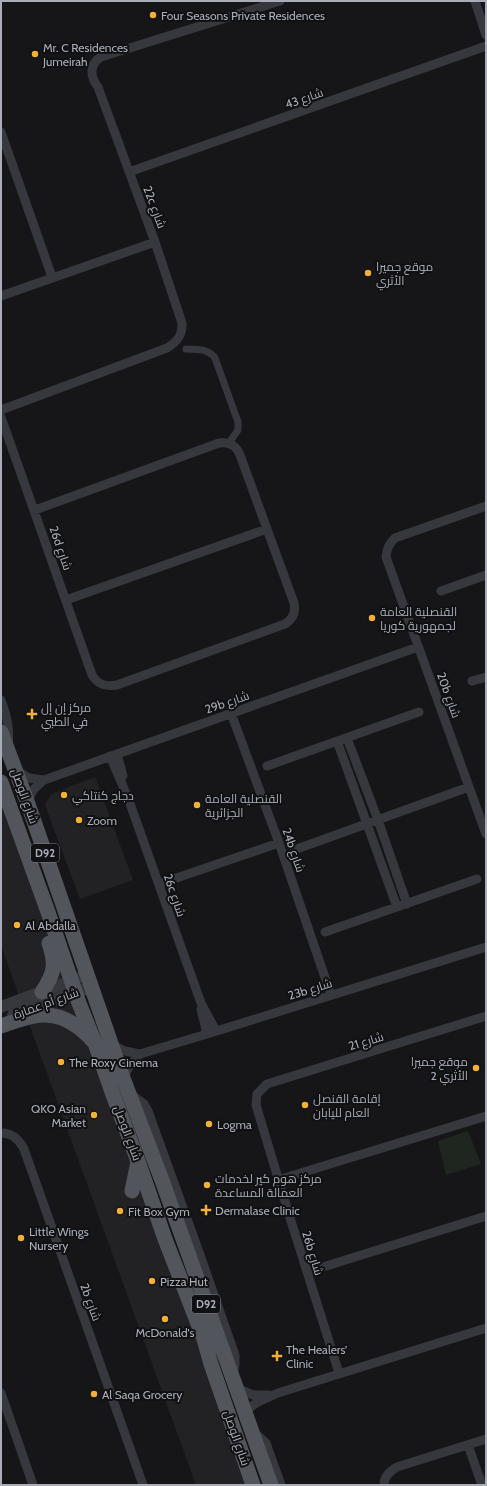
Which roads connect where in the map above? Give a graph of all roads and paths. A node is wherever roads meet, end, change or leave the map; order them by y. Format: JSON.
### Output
{"nodes":[{"id":1,"x":280,"y":1,"type":"edge"},
{"id":2,"x":475,"y":1,"type":"edge"},
{"id":3,"x":486,"y":35,"type":"edge"},
{"id":4,"x":486,"y":46,"type":"edge"},
{"id":5,"x":1,"y":132,"type":"edge"},
{"id":6,"x":129,"y":172,"type":"junction"},
{"id":7,"x":155,"y":242,"type":"junction"},
{"id":8,"x":52,"y":277,"type":"junction"},
{"id":9,"x":1,"y":296,"type":"edge"},
{"id":10,"x":186,"y":349,"type":"dead end"},
{"id":11,"x":1,"y":410,"type":"edge"},
{"id":12,"x":1,"y":417,"type":"edge"},
{"id":13,"x":229,"y":443,"type":"junction"},
{"id":14,"x":486,"y":506,"type":"edge"},
{"id":15,"x":34,"y":510,"type":"junction"},
{"id":16,"x":267,"y":529,"type":"junction"},
{"id":17,"x":486,"y":575,"type":"edge"},
{"id":18,"x":441,"y":591,"type":"dead end"},
{"id":19,"x":66,"y":600,"type":"junction"},
{"id":20,"x":418,"y":647,"type":"junction"},
{"id":21,"x":486,"y":677,"type":"edge"},
{"id":22,"x":472,"y":682,"type":"dead end"},
{"id":23,"x":1,"y":700,"type":"edge"},
{"id":24,"x":419,"y":712,"type":"dead end"},
{"id":25,"x":232,"y":713,"type":"junction"},
{"id":26,"x":1,"y":732,"type":"edge"},
{"id":27,"x":347,"y":738,"type":"junction"},
{"id":28,"x":337,"y":741,"type":"junction"},
{"id":29,"x":8,"y":749,"type":"junction"},
{"id":30,"x":113,"y":755,"type":"junction"},
{"id":31,"x":267,"y":766,"type":"dead end"},
{"id":32,"x":16,"y":770,"type":"junction"},
{"id":33,"x":44,"y":780,"type":"junction"},
{"id":34,"x":1,"y":782,"type":"edge"},
{"id":35,"x":469,"y":787,"type":"junction"},
{"id":36,"x":27,"y":801,"type":"junction"},
{"id":37,"x":378,"y":820,"type":"junction"},
{"id":38,"x":367,"y":824,"type":"junction"},
{"id":39,"x":486,"y":834,"type":"edge"},
{"id":40,"x":279,"y":843,"type":"junction"},
{"id":41,"x":294,"y":850,"type":"dead end"},
{"id":42,"x":477,"y":880,"type":"dead end"},
{"id":43,"x":159,"y":884,"type":"junction"},
{"id":44,"x":407,"y":904,"type":"junction"},
{"id":45,"x":397,"y":907,"type":"junction"},
{"id":46,"x":48,"y":912,"type":"junction"},
{"id":47,"x":324,"y":932,"type":"dead end"},
{"id":48,"x":486,"y":947,"type":"edge"},
{"id":49,"x":88,"y":976,"type":"junction"},
{"id":50,"x":73,"y":986,"type":"junction"},
{"id":51,"x":42,"y":992,"type":"junction"},
{"id":52,"x":331,"y":995,"type":"junction"},
{"id":53,"x":1,"y":1007,"type":"edge"},
{"id":54,"x":486,"y":1016,"type":"edge"},
{"id":55,"x":1,"y":1020,"type":"edge"},
{"id":56,"x":1,"y":1026,"type":"edge"},
{"id":57,"x":211,"y":1033,"type":"junction"},
{"id":58,"x":95,"y":1043,"type":"junction"},
{"id":59,"x":112,"y":1045,"type":"junction"},
{"id":60,"x":140,"y":1054,"type":"junction"},
{"id":61,"x":123,"y":1078,"type":"junction"},
{"id":62,"x":257,"y":1094,"type":"joint"},
{"id":63,"x":486,"y":1116,"type":"edge"},
{"id":64,"x":5,"y":1133,"type":"edge"},
{"id":65,"x":138,"y":1161,"type":"junction"},
{"id":66,"x":278,"y":1180,"type":"junction"},
{"id":67,"x":132,"y":1191,"type":"dead end"},
{"id":68,"x":486,"y":1216,"type":"edge"},
{"id":69,"x":307,"y":1272,"type":"junction"},
{"id":70,"x":486,"y":1328,"type":"edge"},
{"id":71,"x":204,"y":1339,"type":"junction"},
{"id":72,"x":339,"y":1374,"type":"junction"},
{"id":73,"x":234,"y":1383,"type":"junction"},
{"id":74,"x":1,"y":1393,"type":"edge"},
{"id":75,"x":278,"y":1394,"type":"junction"},
{"id":76,"x":245,"y":1412,"type":"junction"},
{"id":77,"x":251,"y":1430,"type":"junction"},
{"id":78,"x":486,"y":1439,"type":"edge"},
{"id":79,"x":468,"y":1445,"type":"junction"},
{"id":80,"x":384,"y":1484,"type":"edge"},
{"id":81,"x":33,"y":1485,"type":"edge"},
{"id":82,"x":143,"y":1485,"type":"edge"},
{"id":83,"x":253,"y":1485,"type":"edge"},
{"id":84,"x":271,"y":1485,"type":"edge"},
{"id":85,"x":281,"y":1485,"type":"edge"},
{"id":86,"x":482,"y":1485,"type":"edge"}],
"edges":[{"from":1,"to":6,"type":"street","name":"22c شارع"},
{"from":2,"to":3,"type":"street"},
{"from":4,"to":6,"type":"street","name":"شارع 43"},
{"from":5,"to":8,"type":"street"},
{"from":6,"to":7,"type":"street","name":"22c شارع"},
{"from":7,"to":8,"type":"street"},
{"from":7,"to":11,"type":"street","name":"22c شارع"},
{"from":8,"to":9,"type":"street"},
{"from":10,"to":13,"type":"street"},
{"from":12,"to":15,"type":"street","name":"26d شارع"},
{"from":13,"to":15,"type":"street"},
{"from":13,"to":16,"type":"street"},
{"from":14,"to":20,"type":"street","name":"20b شارع"},
{"from":15,"to":19,"type":"street","name":"26d شارع"},
{"from":16,"to":19,"type":"street"},
{"from":16,"to":19,"type":"street","name":"26d شارع"},
{"from":17,"to":18,"type":"street"},
{"from":20,"to":25,"type":"street","name":"29b شارع"},
{"from":20,"to":35,"type":"street","name":"20b شارع"},
{"from":21,"to":22,"type":"street"},
{"from":23,"to":29,"type":"street","name":"شارع الوصل"},
{"from":24,"to":27,"type":"street"},
{"from":25,"to":30,"type":"street","name":"29b شارع"},
{"from":25,"to":40,"type":"street","name":"24b شارع"},
{"from":26,"to":29,"type":"main road","name":"شارع الوصل","number":"D92"},
{"from":27,"to":28,"type":"street"},
{"from":27,"to":37,"type":"street"},
{"from":28,"to":31,"type":"street"},
{"from":28,"to":38,"type":"street"},
{"from":29,"to":32,"type":"main road","name":"شارع الوصل","number":"D92"},
{"from":30,"to":33,"type":"street","name":"29b شارع"},
{"from":30,"to":43,"type":"street","name":"26c شارع"},
{"from":32,"to":33,"type":"street"},
{"from":32,"to":36,"type":"main road","name":"شارع الوصل","number":"D92"},
{"from":33,"to":36,"type":"street","name":"29b شارع"},
{"from":34,"to":46,"type":"main road","name":"شارع الوصل","number":"D92"},
{"from":35,"to":37,"type":"street"},
{"from":35,"to":39,"type":"street","name":"20b شارع"},
{"from":36,"to":49,"type":"main road","name":"شارع الوصل","number":"D92"},
{"from":37,"to":38,"type":"street"},
{"from":37,"to":44,"type":"street"},
{"from":38,"to":41,"type":"street"},
{"from":38,"to":45,"type":"street"},
{"from":40,"to":43,"type":"street"},
{"from":40,"to":52,"type":"street","name":"24b شارع"},
{"from":42,"to":44,"type":"street"},
{"from":43,"to":57,"type":"street","name":"26c شارع"},
{"from":44,"to":45,"type":"street"},
{"from":45,"to":47,"type":"street"},
{"from":46,"to":49,"type":"main road"},
{"from":46,"to":50,"type":"main road","name":"شارع الوصل","number":"D92"},
{"from":46,"to":51,"type":"main road"},
{"from":48,"to":52,"type":"street","name":"23b شارع"},
{"from":49,"to":50,"type":"street","name":"شارع أم عمارة"},
{"from":49,"to":59,"type":"main road","name":"شارع الوصل","number":"D92"},
{"from":50,"to":51,"type":"street","name":"شارع أم عمارة"},
{"from":50,"to":55,"type":"street","name":"شارع أم عمارة"},
{"from":50,"to":58,"type":"main road","name":"شارع الوصل","number":"D92"},
{"from":51,"to":53,"type":"street","name":"شارع أم عمارة"},
{"from":52,"to":57,"type":"street","name":"23b شارع"},
{"from":54,"to":62,"type":"street","name":"شارع 21"},
{"from":56,"to":58,"type":"main road"},
{"from":57,"to":60,"type":"street","name":"23b شارع"},
{"from":58,"to":65,"type":"main road","name":"شارع الوصل","number":"D92"},
{"from":59,"to":60,"type":"street"},
{"from":59,"to":61,"type":"main road","name":"شارع الوصل","number":"D92"},
{"from":60,"to":61,"type":"street"},
{"from":61,"to":73,"type":"main road","name":"شارع الوصل","number":"D92"},
{"from":62,"to":66,"type":"street","name":"26b شارع"},
{"from":63,"to":66,"type":"street"},
{"from":64,"to":82,"type":"street","name":"2b شارع"},
{"from":65,"to":67,"type":"main road"},
{"from":65,"to":71,"type":"main road","name":"شارع الوصل","number":"D92"},
{"from":66,"to":69,"type":"street","name":"26b شارع"},
{"from":68,"to":69,"type":"street"},
{"from":69,"to":72,"type":"street","name":"26b شارع"},
{"from":70,"to":72,"type":"street"},
{"from":71,"to":76,"type":"main road"},
{"from":71,"to":83,"type":"main road","name":"شارع الوصل","number":"D92"},
{"from":72,"to":75,"type":"street"},
{"from":73,"to":75,"type":"street"},
{"from":73,"to":76,"type":"main road","name":"شارع الوصل","number":"D92"},
{"from":74,"to":81,"type":"street"},
{"from":75,"to":76,"type":"street"},
{"from":76,"to":77,"type":"main road","name":"شارع الوصل","number":"D92"},
{"from":77,"to":84,"type":"main road","name":"شارع الوصل","number":"D92"},
{"from":77,"to":85,"type":"street","name":"شارع الوصل"},
{"from":78,"to":79,"type":"street"},
{"from":79,"to":80,"type":"street"},
{"from":79,"to":86,"type":"street"}]}
